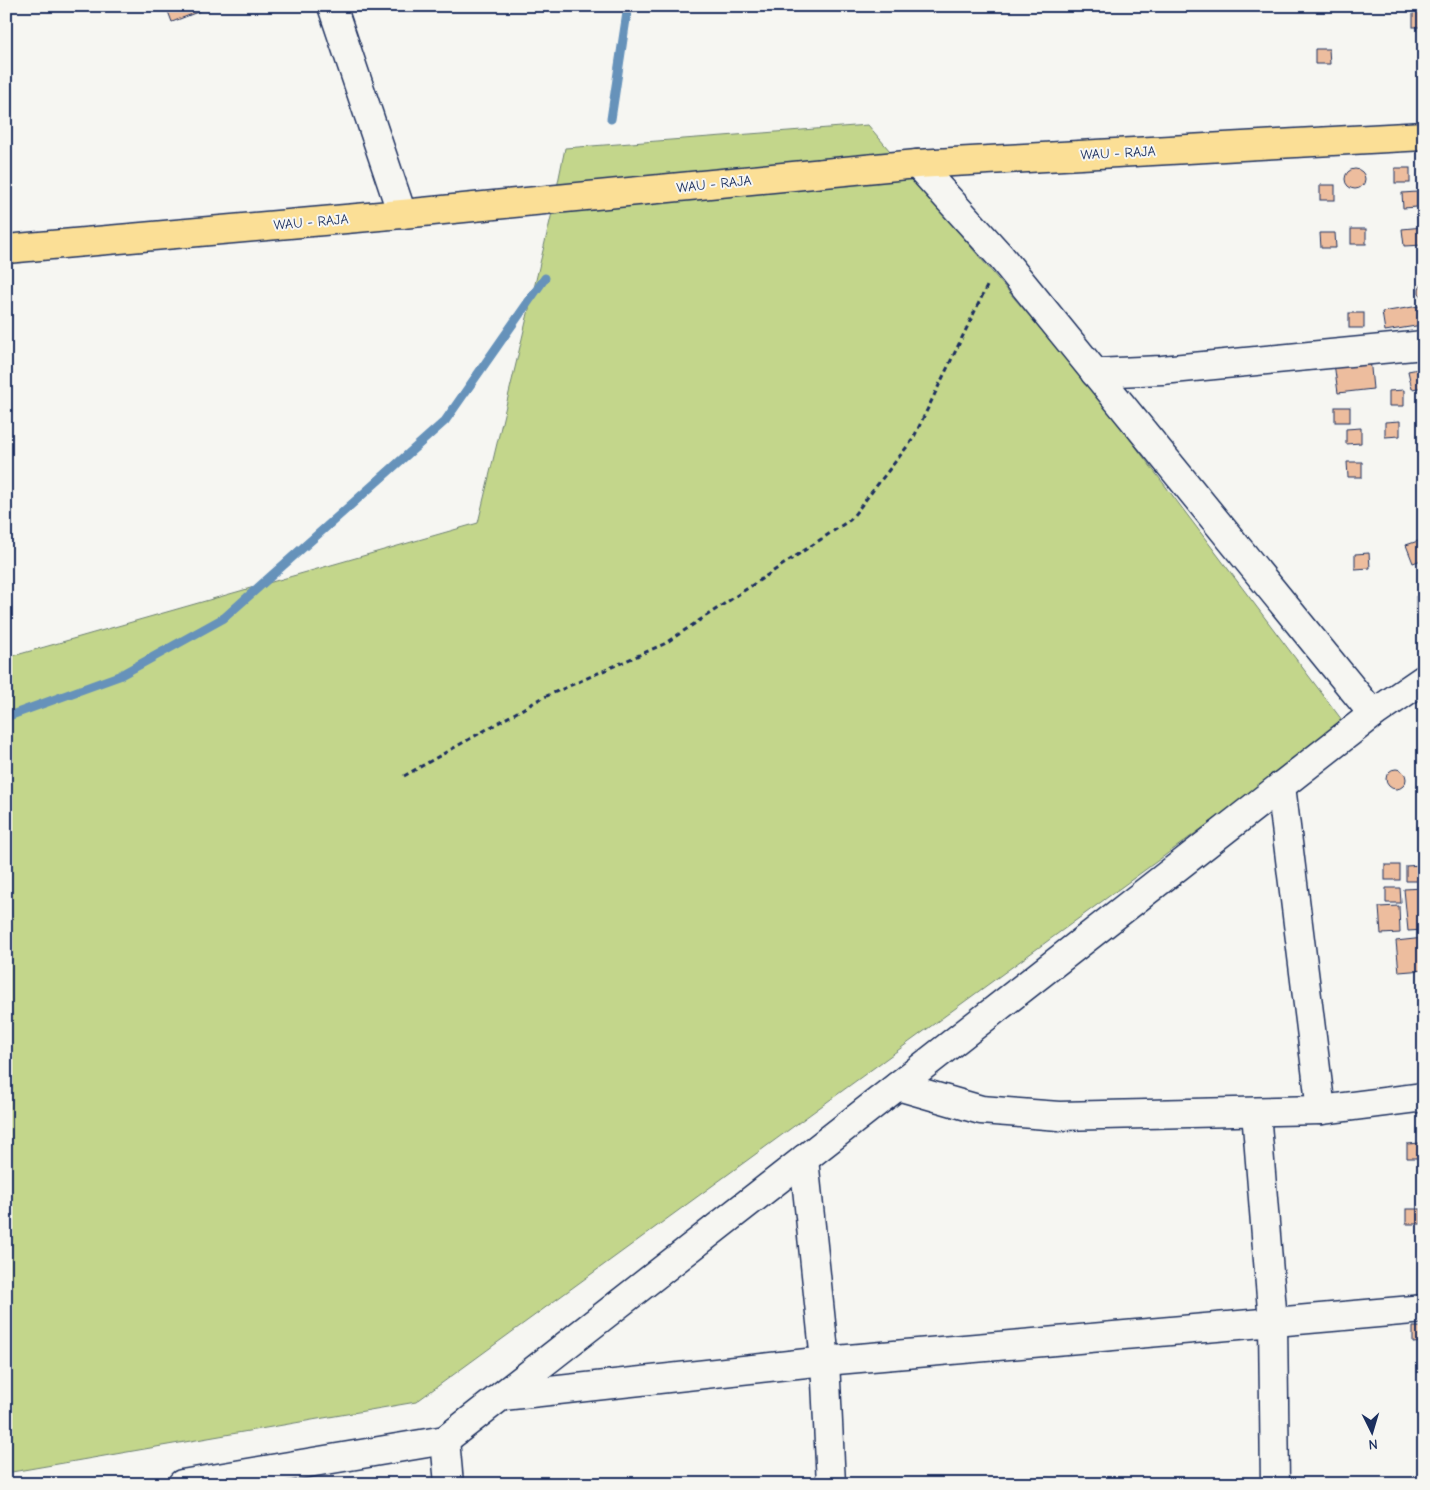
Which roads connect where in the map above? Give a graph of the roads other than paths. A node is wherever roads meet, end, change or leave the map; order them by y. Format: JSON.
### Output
{"nodes":[{"id":1,"x":332,"y":6,"type":"edge"},
{"id":2,"x":1424,"y":136,"type":"edge"},
{"id":3,"x":917,"y":164,"type":"junction"},
{"id":4,"x":402,"y":214,"type":"junction"},
{"id":5,"x":6,"y":249,"type":"edge"},
{"id":6,"x":1424,"y":345,"type":"edge"},
{"id":7,"x":1095,"y":374,"type":"junction"},
{"id":8,"x":1424,"y":679,"type":"edge"},
{"id":9,"x":1373,"y":714,"type":"junction"},
{"id":10,"x":1280,"y":786,"type":"junction"},
{"id":11,"x":898,"y":1086,"type":"junction"},
{"id":12,"x":1424,"y":1098,"type":"edge"},
{"id":13,"x":1320,"y":1110,"type":"junction"},
{"id":14,"x":1256,"y":1112,"type":"junction"},
{"id":15,"x":804,"y":1159,"type":"junction"},
{"id":16,"x":1424,"y":1309,"type":"edge"},
{"id":17,"x":1273,"y":1322,"type":"junction"},
{"id":18,"x":825,"y":1362,"type":"junction"},
{"id":19,"x":502,"y":1396,"type":"junction"},
{"id":20,"x":445,"y":1440,"type":"junction"},
{"id":21,"x":182,"y":1484,"type":"edge"},
{"id":22,"x":449,"y":1484,"type":"edge"},
{"id":23,"x":831,"y":1484,"type":"edge"},
{"id":24,"x":1275,"y":1484,"type":"edge"}],
"edges":[{"from":1,"to":4,"type":"street"},
{"from":2,"to":3,"type":"main road","name":"WAU - RAJA"},
{"from":3,"to":4,"type":"main road","name":"WAU - RAJA"},
{"from":3,"to":7,"type":"street"},
{"from":4,"to":5,"type":"main road","name":"WAU - RAJA"},
{"from":6,"to":7,"type":"street"},
{"from":7,"to":9,"type":"street"},
{"from":8,"to":9,"type":"street"},
{"from":9,"to":10,"type":"street"},
{"from":10,"to":11,"type":"street"},
{"from":10,"to":13,"type":"street"},
{"from":11,"to":14,"type":"street"},
{"from":11,"to":15,"type":"street"},
{"from":12,"to":13,"type":"street"},
{"from":13,"to":14,"type":"street"},
{"from":14,"to":17,"type":"street"},
{"from":15,"to":18,"type":"street"},
{"from":15,"to":19,"type":"street"},
{"from":16,"to":17,"type":"street"},
{"from":17,"to":18,"type":"street"},
{"from":17,"to":24,"type":"street"},
{"from":18,"to":19,"type":"street"},
{"from":18,"to":23,"type":"street"},
{"from":19,"to":20,"type":"street"},
{"from":20,"to":21,"type":"street"},
{"from":20,"to":22,"type":"street"}]}
